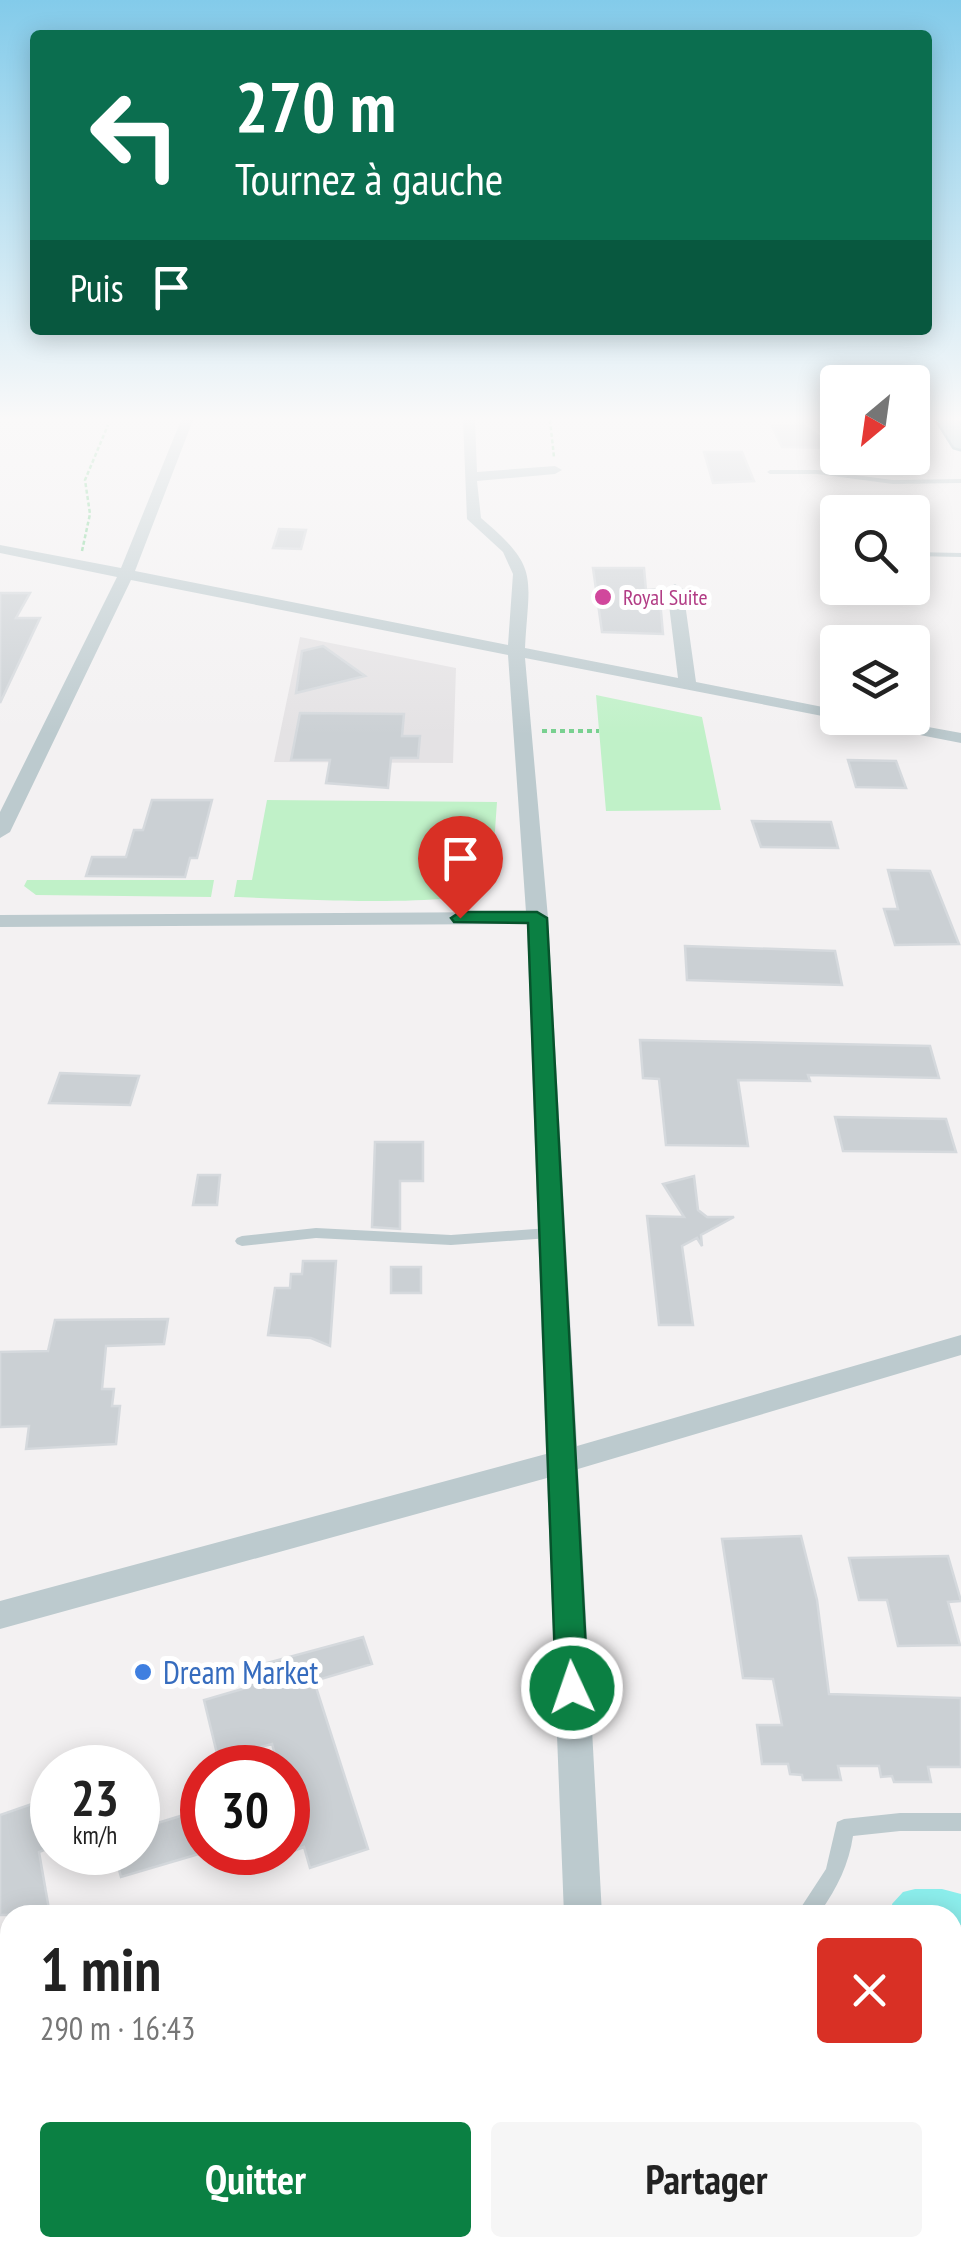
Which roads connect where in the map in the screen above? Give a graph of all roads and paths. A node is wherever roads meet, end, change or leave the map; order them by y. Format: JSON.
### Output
{"nodes":[{"id":1,"x":88,"y":525,"type":"edge"},
{"id":2,"x":146,"y":525,"type":"edge"},
{"id":3,"x":481,"y":525,"type":"edge"},
{"id":4,"x":4,"y":552,"type":"edge"},
{"id":5,"x":930,"y":554,"type":"edge"},
{"id":6,"x":961,"y":555,"type":"edge"},
{"id":7,"x":80,"y":564,"type":"junction"},
{"id":8,"x":128,"y":573,"type":"junction"},
{"id":9,"x":675,"y":589,"type":"dead end"},
{"id":10,"x":516,"y":653,"type":"junction"},
{"id":11,"x":688,"y":687,"type":"junction"},
{"id":12,"x":820,"y":712,"type":"edge"},
{"id":13,"x":522,"y":731,"type":"junction"},
{"id":14,"x":599,"y":731,"type":"dead end"},
{"id":15,"x":930,"y":732,"type":"edge"},
{"id":16,"x":961,"y":738,"type":"edge"},
{"id":17,"x":0,"y":832,"type":"edge"},
{"id":18,"x":537,"y":918,"type":"junction"},
{"id":19,"x":0,"y":921,"type":"edge"},
{"id":20,"x":549,"y":1233,"type":"junction"},
{"id":21,"x":242,"y":1240,"type":"dead end"},
{"id":22,"x":961,"y":1345,"type":"edge"},
{"id":23,"x":561,"y":1462,"type":"junction"},
{"id":24,"x":0,"y":1614,"type":"edge"},
{"id":25,"x":961,"y":1822,"type":"edge"},
{"id":26,"x":583,"y":1905,"type":"edge"},
{"id":27,"x":814,"y":1905,"type":"edge"}],
"edges":[{"from":1,"to":7,"type":"path"},
{"from":2,"to":8,"type":"street"},
{"from":3,"to":10,"type":"street"},
{"from":4,"to":7,"type":"street"},
{"from":5,"to":6,"type":"lane"},
{"from":7,"to":8,"type":"street"},
{"from":8,"to":10,"type":"street"},
{"from":8,"to":17,"type":"street"},
{"from":9,"to":11,"type":"street"},
{"from":10,"to":11,"type":"street"},
{"from":10,"to":13,"type":"street"},
{"from":11,"to":12,"type":"street"},
{"from":13,"to":14,"type":"path"},
{"from":13,"to":18,"type":"street"},
{"from":15,"to":16,"type":"street"},
{"from":18,"to":19,"type":"street"},
{"from":18,"to":20,"type":"street"},
{"from":20,"to":21,"type":"lane"},
{"from":20,"to":23,"type":"street"},
{"from":22,"to":23,"type":"street"},
{"from":23,"to":24,"type":"street"},
{"from":23,"to":26,"type":"street"},
{"from":25,"to":27,"type":"lane"}]}
